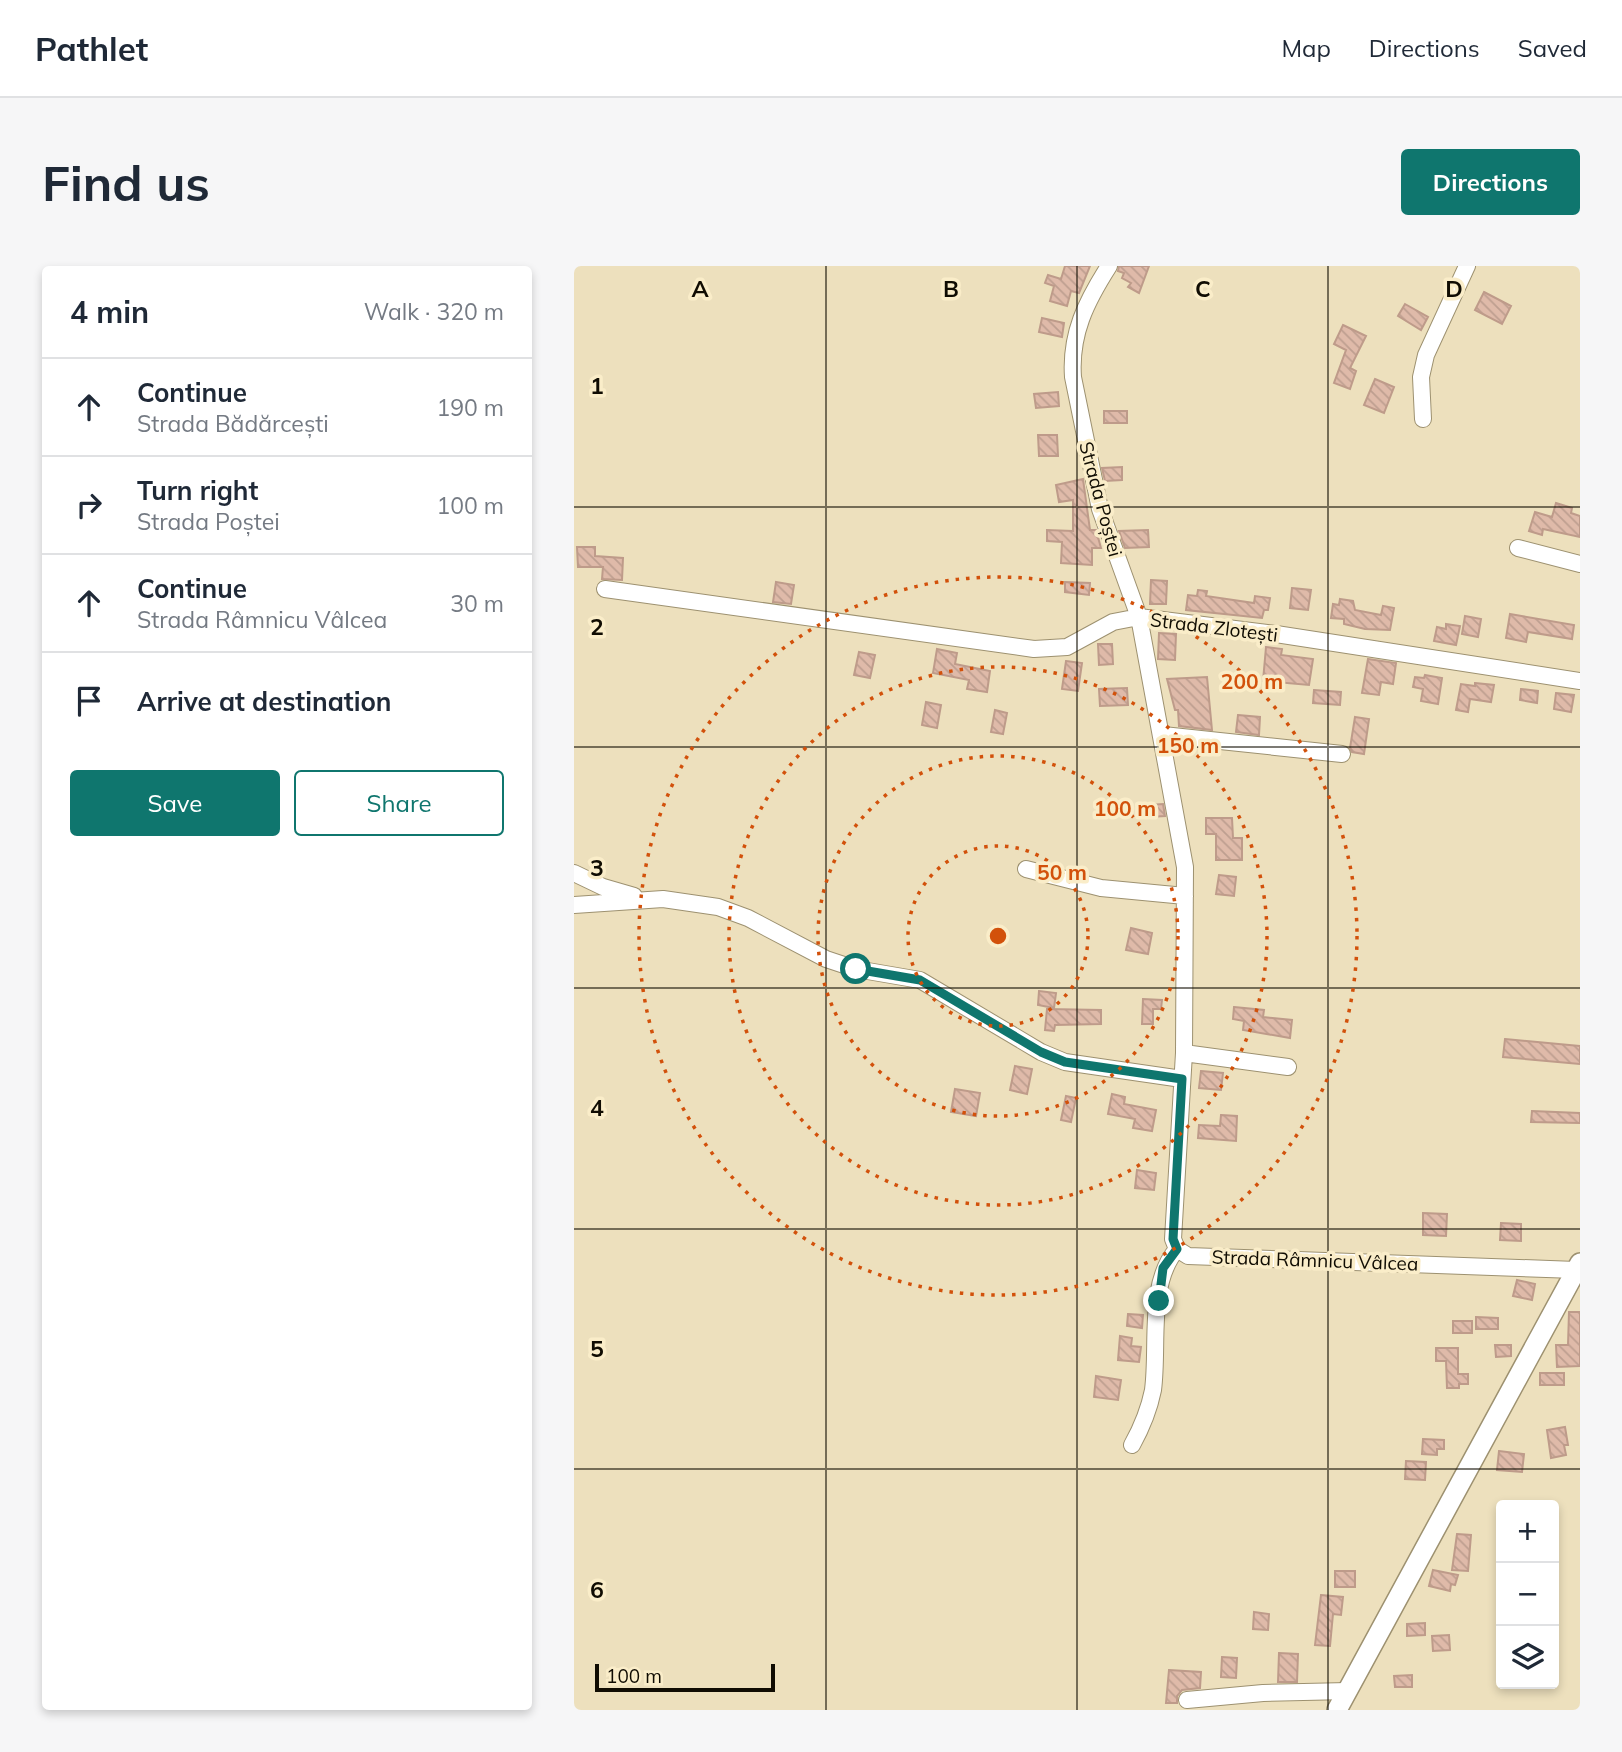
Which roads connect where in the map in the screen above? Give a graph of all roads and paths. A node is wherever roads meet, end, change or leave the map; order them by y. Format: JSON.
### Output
{"nodes":[{"id":1,"x":1109,"y":266,"type":"edge"},
{"id":2,"x":1468,"y":266,"type":"edge"},
{"id":3,"x":1423,"y":419,"type":"dead end"},
{"id":4,"x":1518,"y":548,"type":"dead end"},
{"id":5,"x":1580,"y":564,"type":"edge"},
{"id":6,"x":605,"y":589,"type":"dead end"},
{"id":7,"x":1139,"y":617,"type":"junction"},
{"id":8,"x":1580,"y":681,"type":"edge"},
{"id":9,"x":1163,"y":735,"type":"junction"},
{"id":10,"x":1342,"y":754,"type":"dead end"},
{"id":11,"x":1026,"y":869,"type":"dead end"},
{"id":12,"x":574,"y":873,"type":"edge"},
{"id":13,"x":1185,"y":896,"type":"junction"},
{"id":14,"x":644,"y":900,"type":"junction"},
{"id":15,"x":574,"y":905,"type":"edge"},
{"id":16,"x":1184,"y":1053,"type":"junction"},
{"id":17,"x":1288,"y":1067,"type":"dead end"},
{"id":18,"x":1182,"y":1079,"type":"junction"},
{"id":19,"x":1177,"y":1249,"type":"junction"},
{"id":20,"x":1578,"y":1266,"type":"edge"},
{"id":21,"x":1132,"y":1445,"type":"dead end"},
{"id":22,"x":1348,"y":1692,"type":"junction"},
{"id":23,"x":1188,"y":1700,"type":"dead end"},
{"id":24,"x":1337,"y":1710,"type":"edge"}],
"edges":[{"from":1,"to":7,"type":"street","name":"Strada Poștei"},
{"from":2,"to":3,"type":"street"},
{"from":4,"to":5,"type":"street"},
{"from":6,"to":7,"type":"street","name":"Strada Zlotești"},
{"from":7,"to":8,"type":"street","name":"Strada Zlotești"},
{"from":7,"to":9,"type":"street","name":"Strada Poștei"},
{"from":9,"to":10,"type":"street"},
{"from":9,"to":13,"type":"street","name":"Strada Poștei"},
{"from":11,"to":13,"type":"street"},
{"from":12,"to":14,"type":"street"},
{"from":13,"to":16,"type":"street","name":"Strada Poștei"},
{"from":14,"to":15,"type":"street"},
{"from":14,"to":18,"type":"street"},
{"from":16,"to":17,"type":"street"},
{"from":16,"to":18,"type":"street","name":"Strada Poștei"},
{"from":18,"to":19,"type":"street","name":"Strada Poștei"},
{"from":19,"to":20,"type":"street","name":"Strada Râmnicu Vâlcea"},
{"from":19,"to":21,"type":"street"},
{"from":20,"to":22,"type":"main road","name":"Strada Râmnicu Vâlcea"},
{"from":22,"to":23,"type":"street"},
{"from":22,"to":24,"type":"main road","name":"Strada Râmnicu Vâlcea"}]}
